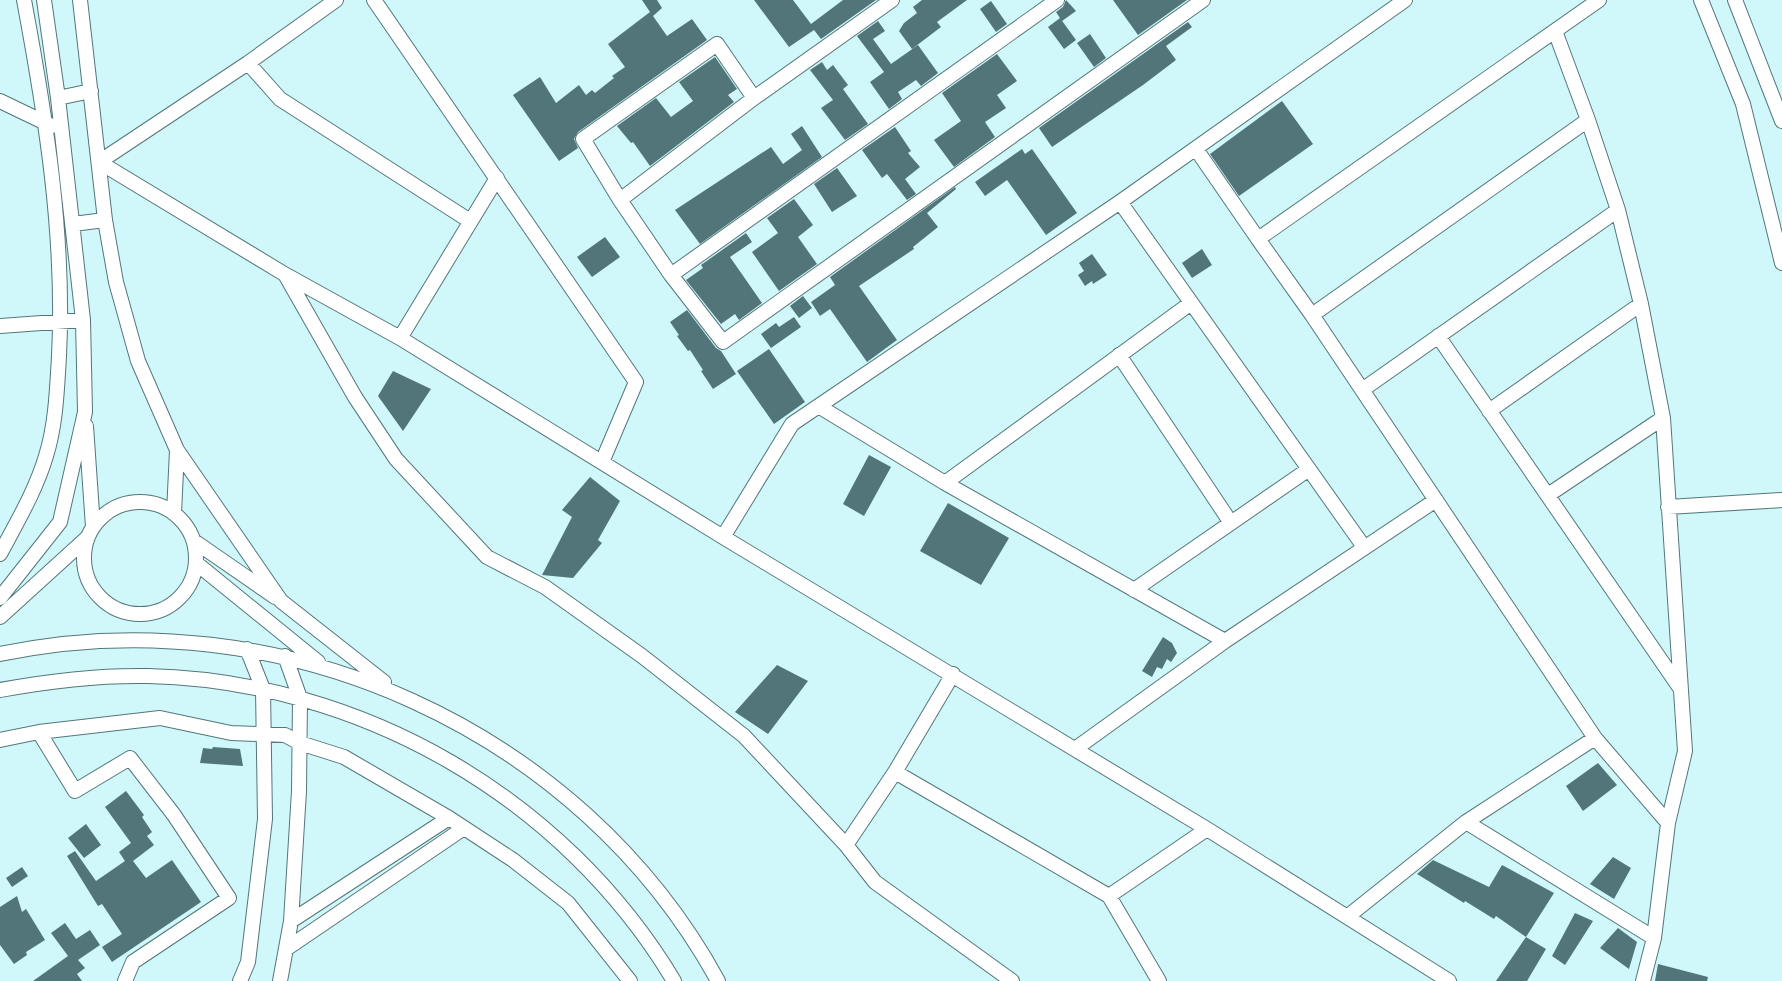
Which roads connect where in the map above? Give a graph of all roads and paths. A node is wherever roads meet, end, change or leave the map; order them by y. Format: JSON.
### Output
{"nodes":[{"id":1,"x":24,"y":0,"type":"edge"},
{"id":2,"x":44,"y":0,"type":"edge"},
{"id":3,"x":80,"y":0,"type":"edge"},
{"id":4,"x":336,"y":0,"type":"edge"},
{"id":5,"x":374,"y":0,"type":"edge"},
{"id":6,"x":892,"y":0,"type":"edge"},
{"id":7,"x":1057,"y":0,"type":"edge"},
{"id":8,"x":1203,"y":0,"type":"edge"},
{"id":9,"x":1405,"y":0,"type":"edge"},
{"id":10,"x":1599,"y":0,"type":"edge"},
{"id":11,"x":1701,"y":0,"type":"edge"},
{"id":12,"x":1735,"y":0,"type":"edge"},
{"id":13,"x":1555,"y":31,"type":"junction"},
{"id":14,"x":248,"y":63,"type":"junction"},
{"id":15,"x":91,"y":91,"type":"junction"},
{"id":16,"x":58,"y":98,"type":"junction"},
{"id":17,"x":754,"y":98,"type":"junction"},
{"id":18,"x":0,"y":100,"type":"edge"},
{"id":19,"x":1588,"y":120,"type":"junction"},
{"id":20,"x":1782,"y":121,"type":"edge"},
{"id":21,"x":46,"y":123,"type":"junction"},
{"id":22,"x":62,"y":132,"type":"junction"},
{"id":23,"x":1196,"y":148,"type":"junction"},
{"id":24,"x":99,"y":162,"type":"junction"},
{"id":25,"x":497,"y":178,"type":"junction"},
{"id":26,"x":620,"y":200,"type":"junction"},
{"id":27,"x":1120,"y":202,"type":"junction"},
{"id":28,"x":1618,"y":210,"type":"junction"},
{"id":29,"x":105,"y":220,"type":"junction"},
{"id":30,"x":470,"y":220,"type":"junction"},
{"id":31,"x":72,"y":224,"type":"junction"},
{"id":32,"x":1258,"y":239,"type":"junction"},
{"id":33,"x":1782,"y":263,"type":"edge"},
{"id":34,"x":286,"y":275,"type":"junction"},
{"id":35,"x":671,"y":275,"type":"junction"},
{"id":36,"x":1191,"y":303,"type":"junction"},
{"id":37,"x":1641,"y":304,"type":"junction"},
{"id":38,"x":1312,"y":315,"type":"junction"},
{"id":39,"x":83,"y":320,"type":"junction"},
{"id":40,"x":61,"y":321,"type":"junction"},
{"id":41,"x":0,"y":326,"type":"edge"},
{"id":42,"x":1438,"y":336,"type":"junction"},
{"id":43,"x":400,"y":338,"type":"junction"},
{"id":44,"x":1119,"y":355,"type":"junction"},
{"id":45,"x":1362,"y":390,"type":"junction"},
{"id":46,"x":820,"y":407,"type":"junction"},
{"id":47,"x":1489,"y":411,"type":"junction"},
{"id":48,"x":85,"y":412,"type":"junction"},
{"id":49,"x":1663,"y":418,"type":"junction"},
{"id":50,"x":177,"y":450,"type":"junction"},
{"id":51,"x":602,"y":462,"type":"junction"},
{"id":52,"x":1309,"y":469,"type":"junction"},
{"id":53,"x":945,"y":483,"type":"junction"},
{"id":54,"x":1548,"y":495,"type":"junction"},
{"id":55,"x":1436,"y":500,"type":"junction"},
{"id":56,"x":1782,"y":500,"type":"edge"},
{"id":57,"x":1668,"y":507,"type":"junction"},
{"id":58,"x":174,"y":513,"type":"junction"},
{"id":59,"x":1231,"y":522,"type":"junction"},
{"id":60,"x":90,"y":532,"type":"junction"},
{"id":61,"x":723,"y":537,"type":"junction"},
{"id":62,"x":194,"y":541,"type":"junction"},
{"id":63,"x":1364,"y":547,"type":"junction"},
{"id":64,"x":0,"y":554,"type":"edge"},
{"id":65,"x":196,"y":563,"type":"junction"},
{"id":66,"x":1134,"y":590,"type":"junction"},
{"id":67,"x":0,"y":598,"type":"edge"},
{"id":68,"x":281,"y":601,"type":"junction"},
{"id":69,"x":0,"y":617,"type":"edge"},
{"id":70,"x":1225,"y":641,"type":"junction"},
{"id":71,"x":247,"y":649,"type":"junction"},
{"id":72,"x":0,"y":654,"type":"edge"},
{"id":73,"x":285,"y":656,"type":"junction"},
{"id":74,"x":323,"y":666,"type":"junction"},
{"id":75,"x":953,"y":674,"type":"junction"},
{"id":76,"x":263,"y":689,"type":"junction"},
{"id":77,"x":1680,"y":689,"type":"junction"},
{"id":78,"x":0,"y":690,"type":"edge"},
{"id":79,"x":396,"y":692,"type":"junction"},
{"id":80,"x":300,"y":698,"type":"junction"},
{"id":81,"x":39,"y":732,"type":"junction"},
{"id":82,"x":263,"y":735,"type":"junction"},
{"id":83,"x":1595,"y":738,"type":"junction"},
{"id":84,"x":0,"y":740,"type":"edge"},
{"id":85,"x":300,"y":743,"type":"junction"},
{"id":86,"x":1075,"y":749,"type":"junction"},
{"id":87,"x":895,"y":772,"type":"junction"},
{"id":88,"x":449,"y":818,"type":"junction"},
{"id":89,"x":1466,"y":822,"type":"junction"},
{"id":90,"x":1668,"y":823,"type":"junction"},
{"id":91,"x":464,"y":828,"type":"junction"},
{"id":92,"x":1207,"y":829,"type":"junction"},
{"id":93,"x":846,"y":845,"type":"junction"},
{"id":94,"x":1109,"y":896,"type":"junction"},
{"id":95,"x":1347,"y":917,"type":"junction"},
{"id":96,"x":291,"y":921,"type":"junction"},
{"id":97,"x":1653,"y":938,"type":"junction"},
{"id":98,"x":286,"y":949,"type":"junction"},
{"id":99,"x":715,"y":975,"type":"edge"},
{"id":100,"x":130,"y":977,"type":"edge"},
{"id":101,"x":240,"y":981,"type":"edge"},
{"id":102,"x":280,"y":981,"type":"edge"},
{"id":103,"x":630,"y":981,"type":"edge"},
{"id":104,"x":674,"y":981,"type":"edge"},
{"id":105,"x":726,"y":981,"type":"edge"},
{"id":106,"x":1012,"y":981,"type":"edge"},
{"id":107,"x":1159,"y":981,"type":"edge"},
{"id":108,"x":1449,"y":981,"type":"edge"},
{"id":109,"x":1644,"y":981,"type":"edge"}],
"edges":[{"from":1,"to":21,"type":"street"},
{"from":2,"to":16,"type":"street"},
{"from":3,"to":15,"type":"street"},
{"from":4,"to":14,"type":"street"},
{"from":5,"to":25,"type":"street"},
{"from":6,"to":17,"type":"street"},
{"from":7,"to":35,"type":"street"},
{"from":8,"to":35,"type":"street"},
{"from":9,"to":23,"type":"street"},
{"from":10,"to":13,"type":"street"},
{"from":11,"to":33,"type":"street"},
{"from":12,"to":20,"type":"street"},
{"from":13,"to":19,"type":"street"},
{"from":13,"to":32,"type":"street"},
{"from":14,"to":24,"type":"street"},
{"from":14,"to":30,"type":"street"},
{"from":15,"to":16,"type":"street"},
{"from":15,"to":24,"type":"street"},
{"from":16,"to":22,"type":"street"},
{"from":17,"to":26,"type":"street"},
{"from":17,"to":26,"type":"street"},
{"from":18,"to":21,"type":"street"},
{"from":19,"to":28,"type":"street"},
{"from":19,"to":38,"type":"street"},
{"from":21,"to":22,"type":"street"},
{"from":21,"to":40,"type":"street"},
{"from":22,"to":31,"type":"street"},
{"from":23,"to":27,"type":"street"},
{"from":23,"to":32,"type":"street"},
{"from":24,"to":29,"type":"street"},
{"from":24,"to":34,"type":"street"},
{"from":25,"to":30,"type":"street"},
{"from":25,"to":51,"type":"street"},
{"from":26,"to":35,"type":"street"},
{"from":27,"to":36,"type":"street"},
{"from":27,"to":46,"type":"street"},
{"from":28,"to":37,"type":"street"},
{"from":28,"to":42,"type":"street"},
{"from":29,"to":31,"type":"street"},
{"from":29,"to":50,"type":"street"},
{"from":30,"to":43,"type":"street"},
{"from":31,"to":39,"type":"street"},
{"from":32,"to":38,"type":"street"},
{"from":34,"to":43,"type":"street"},
{"from":34,"to":93,"type":"street"},
{"from":36,"to":44,"type":"street"},
{"from":36,"to":52,"type":"street"},
{"from":37,"to":47,"type":"street"},
{"from":37,"to":49,"type":"street"},
{"from":38,"to":45,"type":"street"},
{"from":39,"to":40,"type":"street"},
{"from":39,"to":48,"type":"street"},
{"from":40,"to":41,"type":"street"},
{"from":40,"to":64,"type":"street"},
{"from":42,"to":45,"type":"street"},
{"from":42,"to":47,"type":"street"},
{"from":43,"to":51,"type":"street"},
{"from":44,"to":53,"type":"street"},
{"from":44,"to":59,"type":"street"},
{"from":45,"to":55,"type":"street"},
{"from":46,"to":53,"type":"street"},
{"from":46,"to":61,"type":"street"},
{"from":47,"to":54,"type":"street"},
{"from":48,"to":60,"type":"street"},
{"from":48,"to":67,"type":"street"},
{"from":49,"to":54,"type":"street"},
{"from":49,"to":57,"type":"street"},
{"from":50,"to":58,"type":"street"},
{"from":50,"to":68,"type":"street"},
{"from":51,"to":61,"type":"street"},
{"from":52,"to":59,"type":"street"},
{"from":52,"to":63,"type":"street"},
{"from":53,"to":66,"type":"street"},
{"from":54,"to":77,"type":"street"},
{"from":55,"to":63,"type":"street"},
{"from":55,"to":83,"type":"street"},
{"from":56,"to":57,"type":"street"},
{"from":57,"to":77,"type":"street"},
{"from":58,"to":60,"type":"street"},
{"from":58,"to":62,"type":"street"},
{"from":59,"to":66,"type":"street"},
{"from":60,"to":65,"type":"street"},
{"from":60,"to":69,"type":"street"},
{"from":61,"to":75,"type":"street"},
{"from":62,"to":65,"type":"street"},
{"from":62,"to":68,"type":"street"},
{"from":63,"to":70,"type":"street"},
{"from":65,"to":74,"type":"street"},
{"from":66,"to":70,"type":"street"},
{"from":68,"to":79,"type":"street"},
{"from":70,"to":86,"type":"street"},
{"from":71,"to":72,"type":"street"},
{"from":71,"to":73,"type":"street"},
{"from":71,"to":76,"type":"street"},
{"from":73,"to":74,"type":"street"},
{"from":73,"to":80,"type":"street"},
{"from":74,"to":79,"type":"street"},
{"from":75,"to":86,"type":"street"},
{"from":75,"to":87,"type":"street"},
{"from":76,"to":78,"type":"street"},
{"from":76,"to":80,"type":"street"},
{"from":76,"to":82,"type":"street"},
{"from":77,"to":90,"type":"street"},
{"from":79,"to":99,"type":"street"},
{"from":80,"to":85,"type":"street"},
{"from":80,"to":104,"type":"street"},
{"from":81,"to":82,"type":"street"},
{"from":81,"to":84,"type":"street"},
{"from":81,"to":100,"type":"street"},
{"from":82,"to":85,"type":"street"},
{"from":82,"to":101,"type":"street"},
{"from":83,"to":89,"type":"street"},
{"from":83,"to":90,"type":"street"},
{"from":85,"to":88,"type":"street"},
{"from":85,"to":96,"type":"street"},
{"from":86,"to":92,"type":"street"},
{"from":87,"to":93,"type":"street"},
{"from":87,"to":94,"type":"street"},
{"from":88,"to":91,"type":"street"},
{"from":88,"to":96,"type":"street"},
{"from":89,"to":95,"type":"street"},
{"from":89,"to":97,"type":"street"},
{"from":90,"to":97,"type":"street"},
{"from":91,"to":98,"type":"street"},
{"from":91,"to":103,"type":"street"},
{"from":92,"to":94,"type":"street"},
{"from":92,"to":95,"type":"street"},
{"from":93,"to":106,"type":"street"},
{"from":94,"to":107,"type":"street"},
{"from":95,"to":108,"type":"street"},
{"from":96,"to":98,"type":"street"},
{"from":97,"to":109,"type":"street"},
{"from":98,"to":102,"type":"street"},
{"from":99,"to":105,"type":"street"}]}
